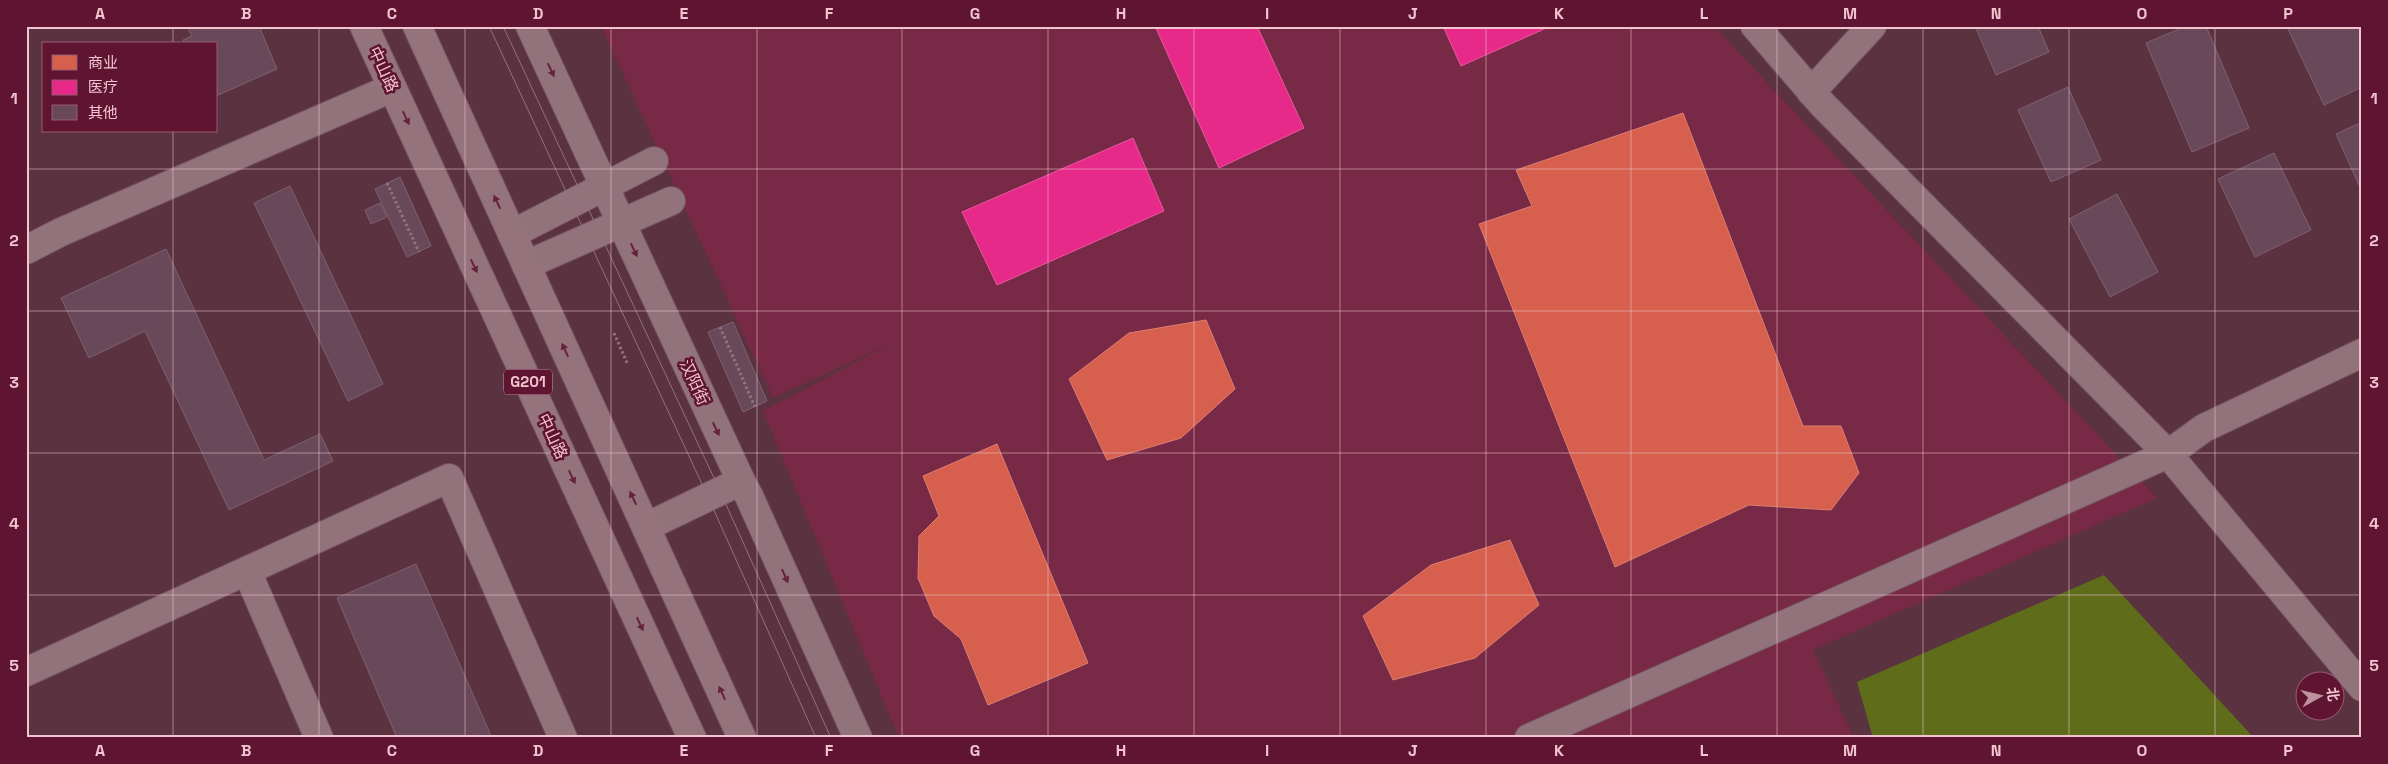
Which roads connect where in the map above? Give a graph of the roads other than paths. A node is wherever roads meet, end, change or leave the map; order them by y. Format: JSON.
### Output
{"nodes":[{"id":1,"x":364,"y":26,"type":"edge"},
{"id":2,"x":417,"y":26,"type":"edge"},
{"id":3,"x":530,"y":26,"type":"edge"},
{"id":4,"x":1755,"y":26,"type":"edge"},
{"id":5,"x":1872,"y":26,"type":"edge"},
{"id":6,"x":392,"y":88,"type":"junction"},
{"id":7,"x":1811,"y":92,"type":"junction"},
{"id":8,"x":654,"y":161,"type":"dead end"},
{"id":9,"x":605,"y":186,"type":"junction"},
{"id":10,"x":671,"y":201,"type":"dead end"},
{"id":11,"x":621,"y":223,"type":"junction"},
{"id":12,"x":512,"y":234,"type":"junction"},
{"id":13,"x":26,"y":250,"type":"edge"},
{"id":14,"x":526,"y":265,"type":"junction"},
{"id":15,"x":2362,"y":353,"type":"edge"},
{"id":16,"x":2168,"y":454,"type":"junction"},
{"id":17,"x":741,"y":481,"type":"junction"},
{"id":18,"x":646,"y":527,"type":"junction"},
{"id":19,"x":247,"y":571,"type":"junction"},
{"id":20,"x":26,"y":672,"type":"edge"},
{"id":21,"x":2362,"y":686,"type":"edge"},
{"id":22,"x":319,"y":738,"type":"edge"},
{"id":23,"x":563,"y":738,"type":"edge"},
{"id":24,"x":692,"y":738,"type":"edge"},
{"id":25,"x":742,"y":738,"type":"edge"},
{"id":26,"x":858,"y":738,"type":"edge"},
{"id":27,"x":1529,"y":738,"type":"edge"}],
"edges":[{"from":1,"to":6,"type":"highway","name":"中山路","number":"G201"},
{"from":12,"to":2,"type":"highway","number":"G201","one_way":true},
{"from":3,"to":9,"type":"street","name":"汉阳街","one_way":true},
{"from":4,"to":7,"type":"street"},
{"from":5,"to":7,"type":"street"},
{"from":6,"to":13,"type":"street"},
{"from":6,"to":24,"type":"highway","name":"中山路","number":"G201","one_way":true},
{"from":7,"to":16,"type":"street"},
{"from":8,"to":9,"type":"street"},
{"from":9,"to":11,"type":"street","name":"汉阳街"},
{"from":9,"to":12,"type":"street"},
{"from":10,"to":11,"type":"street"},
{"from":11,"to":14,"type":"street"},
{"from":11,"to":17,"type":"street","name":"汉阳街","one_way":true},
{"from":12,"to":14,"type":"highway","number":"G201"},
{"from":18,"to":14,"type":"highway","number":"G201","one_way":true},
{"from":15,"to":16,"type":"street"},
{"from":16,"to":21,"type":"street"},
{"from":16,"to":27,"type":"street"},
{"from":17,"to":18,"type":"street"},
{"from":17,"to":26,"type":"street","name":"汉阳街","one_way":true},
{"from":25,"to":18,"type":"highway","number":"G201","one_way":true},
{"from":19,"to":20,"type":"street"},
{"from":19,"to":22,"type":"street"},
{"from":19,"to":23,"type":"street"}]}
